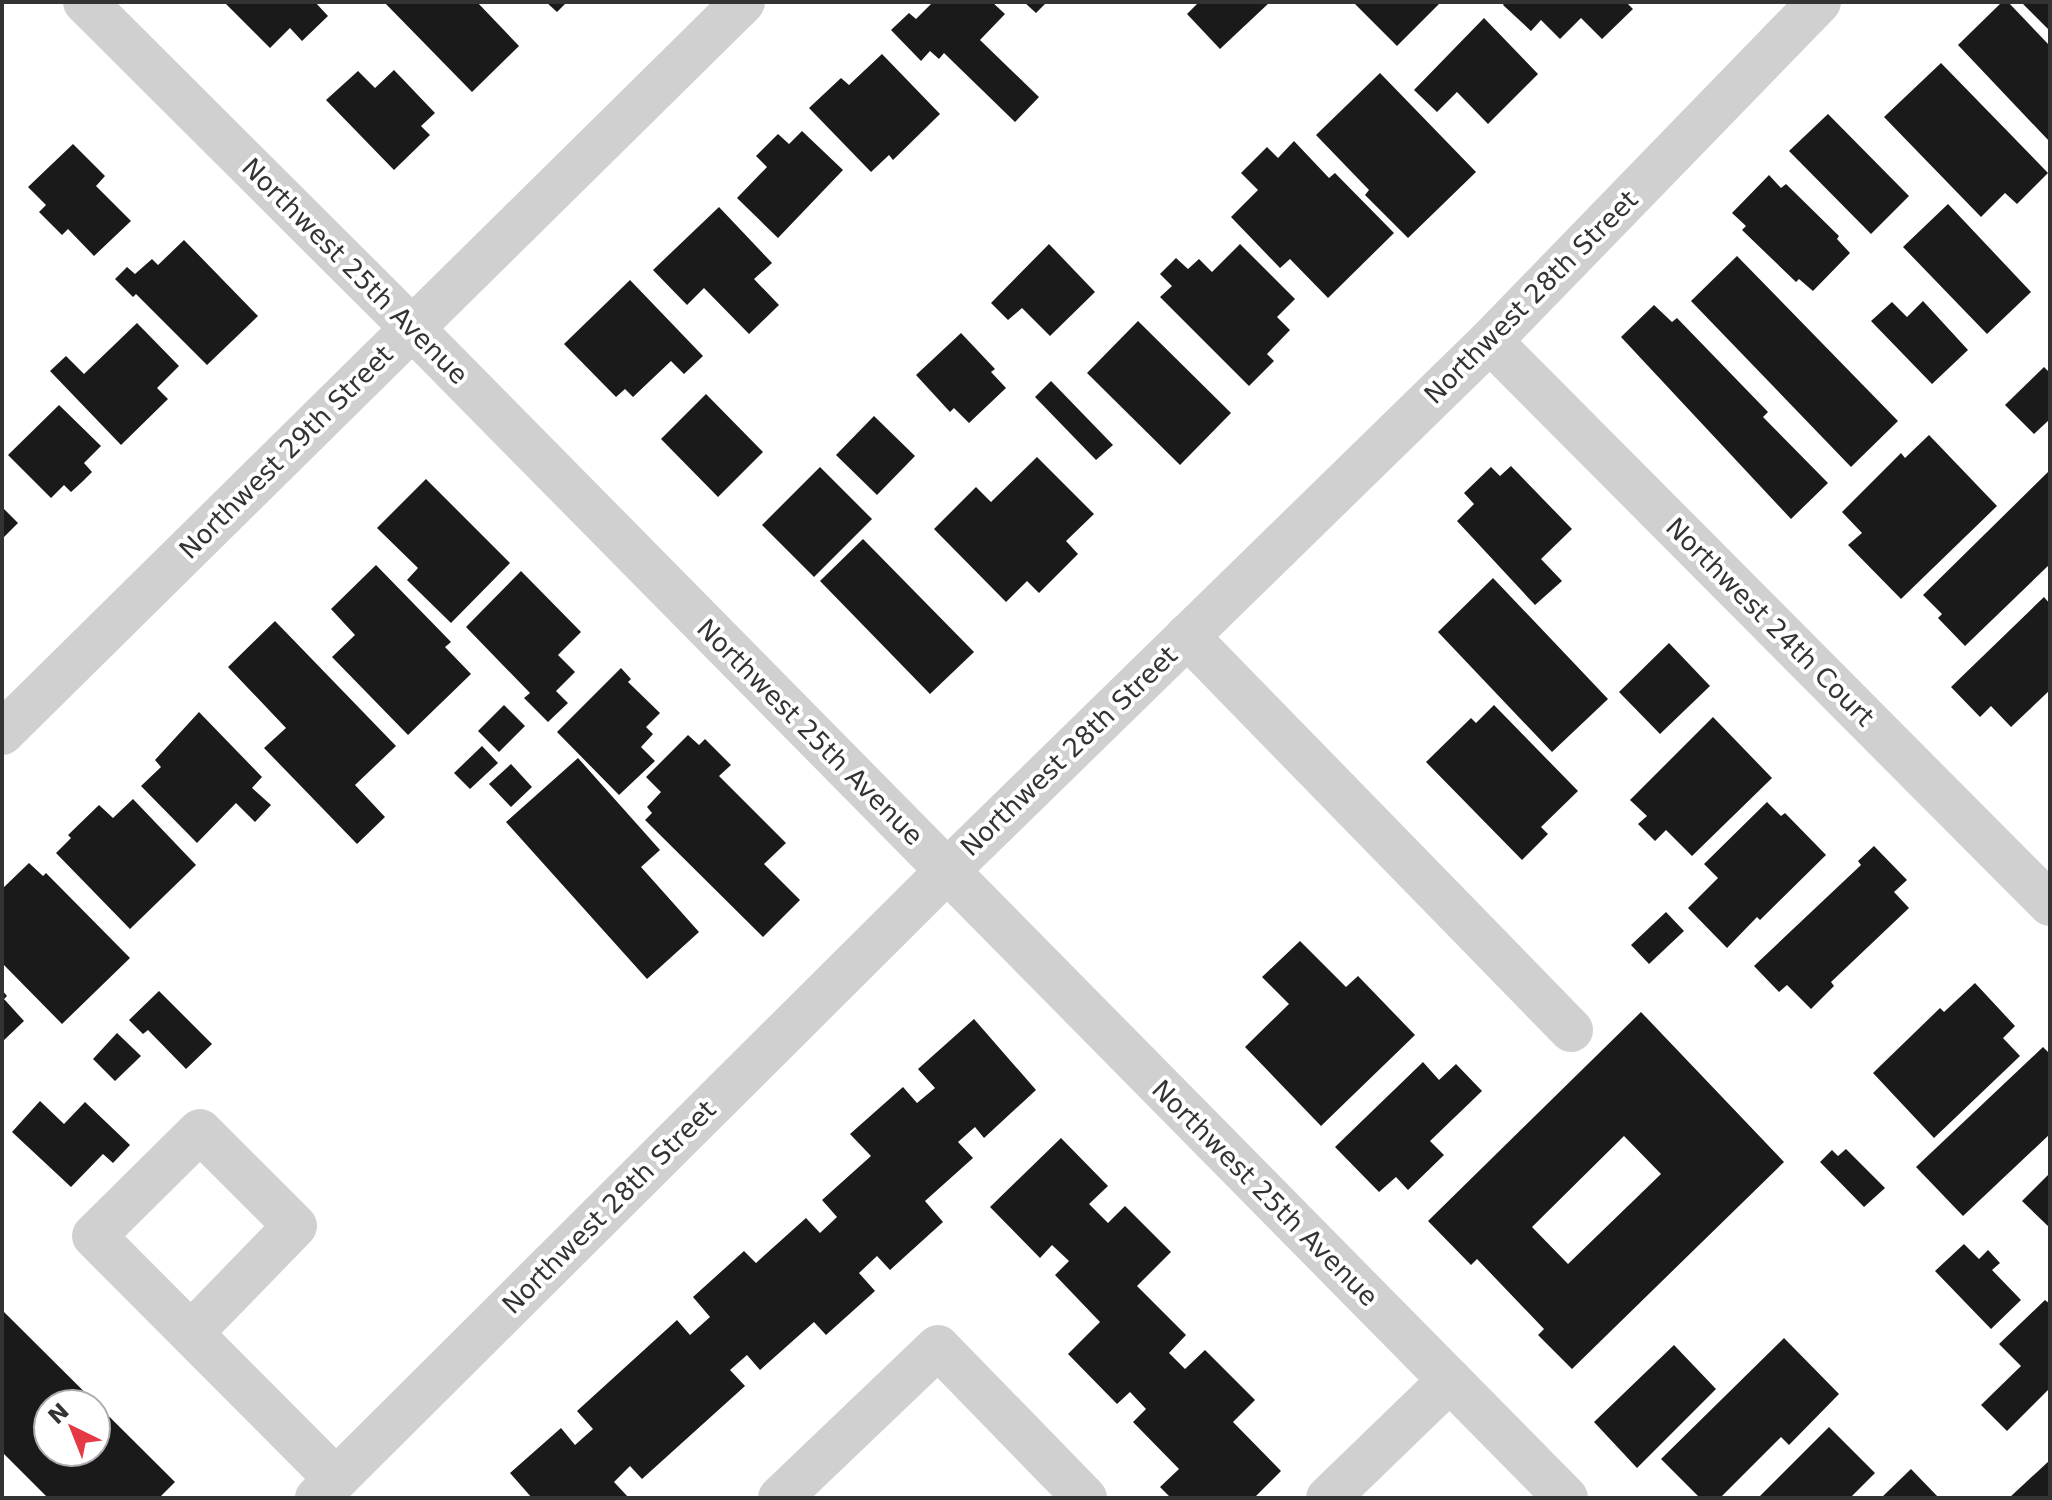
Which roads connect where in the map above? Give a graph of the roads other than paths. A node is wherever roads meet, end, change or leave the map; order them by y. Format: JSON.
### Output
{"nodes":[{"id":1,"x":85,"y":2,"type":"edge"},
{"id":2,"x":743,"y":2,"type":"edge"},
{"id":3,"x":1819,"y":2,"type":"edge"},
{"id":4,"x":412,"y":328,"type":"junction"},
{"id":5,"x":1490,"y":341,"type":"junction"},
{"id":6,"x":1187,"y":636,"type":"junction"},
{"id":7,"x":2,"y":733,"type":"edge"},
{"id":8,"x":947,"y":871,"type":"junction"},
{"id":9,"x":2050,"y":904,"type":"edge"},
{"id":10,"x":1571,"y":1030,"type":"dead end"},
{"id":11,"x":191,"y":1333,"type":"junction"},
{"id":12,"x":1450,"y":1380,"type":"junction"},
{"id":13,"x":327,"y":1489,"type":"edge"},
{"id":14,"x":780,"y":1498,"type":"edge"},
{"id":15,"x":1085,"y":1498,"type":"edge"},
{"id":16,"x":1328,"y":1498,"type":"edge"},
{"id":17,"x":1566,"y":1498,"type":"edge"}],
"edges":[{"from":1,"to":4,"type":"street","name":"Northwest 25th Avenue"},
{"from":2,"to":4,"type":"street","name":"Northwest 29th Street"},
{"from":3,"to":5,"type":"street","name":"Northwest 28th Street"},
{"from":4,"to":7,"type":"street","name":"Northwest 29th Street"},
{"from":4,"to":8,"type":"street","name":"Northwest 25th Avenue"},
{"from":5,"to":6,"type":"street","name":"Northwest 28th Street"},
{"from":5,"to":9,"type":"street","name":"Northwest 24th Court"},
{"from":6,"to":8,"type":"street","name":"Northwest 28th Street"},
{"from":6,"to":10,"type":"street"},
{"from":8,"to":12,"type":"street","name":"Northwest 25th Avenue"},
{"from":8,"to":13,"type":"street","name":"Northwest 28th Street"},
{"from":11,"to":11,"type":"street"},
{"from":11,"to":13,"type":"street"},
{"from":12,"to":16,"type":"street"},
{"from":12,"to":17,"type":"street","name":"Northwest 25th Avenue"},
{"from":14,"to":15,"type":"street"}]}
